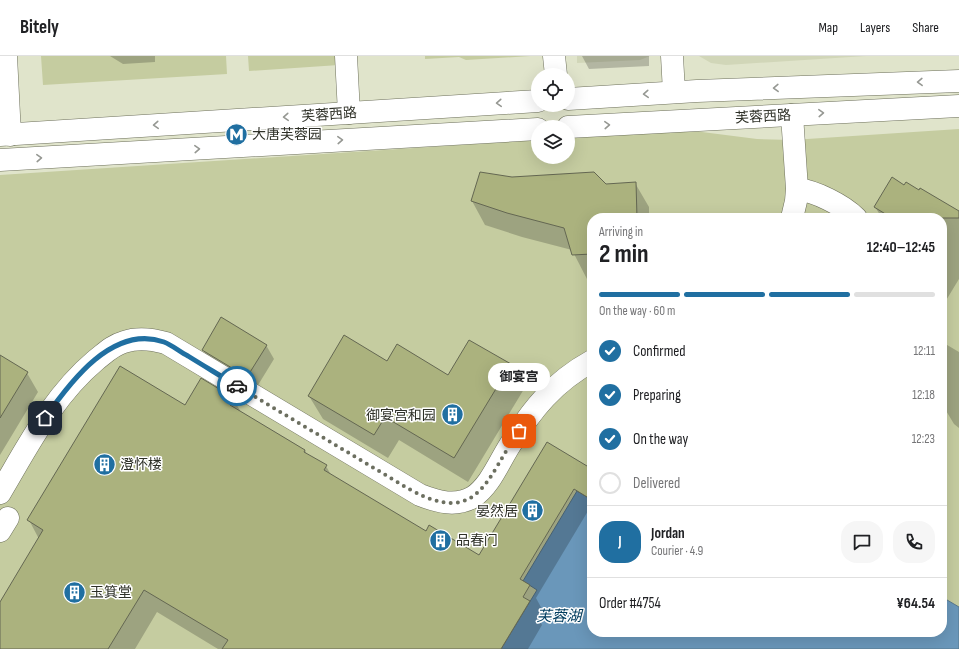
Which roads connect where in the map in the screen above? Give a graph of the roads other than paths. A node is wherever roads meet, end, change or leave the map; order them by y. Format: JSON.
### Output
{"nodes":[{"id":1,"x":6,"y":56,"type":"edge"},
{"id":2,"x":346,"y":56,"type":"edge"},
{"id":3,"x":554,"y":56,"type":"edge"},
{"id":4,"x":672,"y":56,"type":"edge"},
{"id":5,"x":555,"y":68,"type":"edge"},
{"id":6,"x":959,"y":81,"type":"edge"},
{"id":7,"x":674,"y":92,"type":"junction"},
{"id":8,"x":575,"y":99,"type":"edge"},
{"id":9,"x":531,"y":101,"type":"edge"},
{"id":10,"x":959,"y":106,"type":"edge"},
{"id":11,"x":349,"y":113,"type":"junction"},
{"id":12,"x":792,"y":115,"type":"junction"},
{"id":13,"x":575,"y":127,"type":"edge"},
{"id":14,"x":531,"y":129,"type":"edge"},
{"id":15,"x":5,"y":135,"type":"edge"},
{"id":16,"x":0,"y":160,"type":"edge"},
{"id":17,"x":797,"y":189,"type":"junction"},
{"id":18,"x":793,"y":213,"type":"edge"},
{"id":19,"x":849,"y":213,"type":"edge"},
{"id":20,"x":587,"y":364,"type":"edge"},
{"id":21,"x":0,"y":493,"type":"edge"}],
"edges":[{"from":1,"to":15,"type":"main road"},
{"from":2,"to":11,"type":"main road"},
{"from":3,"to":5,"type":"main road"},
{"from":4,"to":7,"type":"main road"},
{"from":6,"to":7,"type":"main road","name":"芙蓉西路","one_way":true},
{"from":7,"to":8,"type":"main road","name":"芙蓉西路","one_way":true},
{"from":9,"to":11,"type":"main road","name":"芙蓉西路","one_way":true},
{"from":12,"to":10,"type":"main road","name":"芙蓉西路","one_way":true},
{"from":11,"to":15,"type":"main road","name":"芙蓉西路","one_way":true},
{"from":13,"to":12,"type":"main road","name":"芙蓉西路","one_way":true},
{"from":12,"to":17,"type":"main road"},
{"from":16,"to":14,"type":"main road","name":"芙蓉西路","one_way":true},
{"from":17,"to":18,"type":"main road"},
{"from":17,"to":19,"type":"main road"},
{"from":20,"to":21,"type":"main road"}]}
